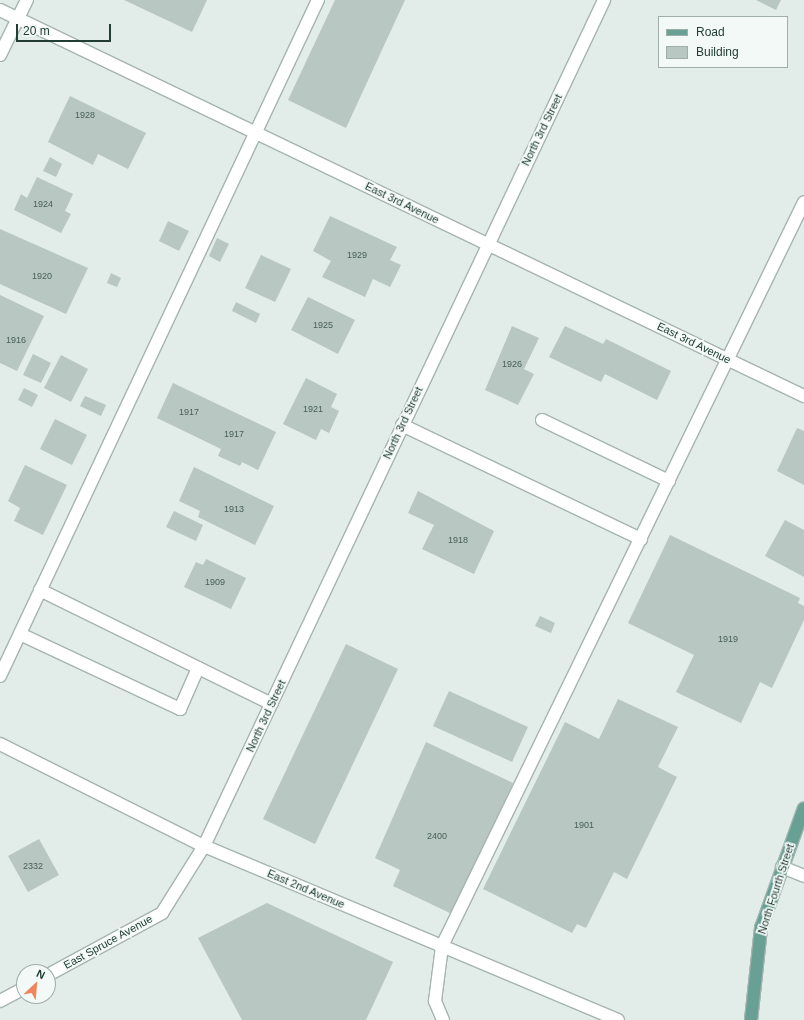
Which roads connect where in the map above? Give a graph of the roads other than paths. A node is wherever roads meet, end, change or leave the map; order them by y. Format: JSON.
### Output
{"nodes":[{"id":1,"x":27,"y":0,"type":"edge"},
{"id":2,"x":318,"y":0,"type":"edge"},
{"id":3,"x":604,"y":0,"type":"edge"},
{"id":4,"x":0,"y":10,"type":"edge"},
{"id":5,"x":18,"y":18,"type":"junction"},
{"id":6,"x":0,"y":55,"type":"edge"},
{"id":7,"x":254,"y":132,"type":"junction"},
{"id":8,"x":804,"y":202,"type":"edge"},
{"id":9,"x":487,"y":244,"type":"junction"},
{"id":10,"x":728,"y":360,"type":"junction"},
{"id":11,"x":804,"y":396,"type":"edge"},
{"id":12,"x":542,"y":420,"type":"dead end"},
{"id":13,"x":402,"y":425,"type":"junction"},
{"id":14,"x":669,"y":481,"type":"junction"},
{"id":15,"x":641,"y":539,"type":"junction"},
{"id":16,"x":40,"y":590,"type":"junction"},
{"id":17,"x":20,"y":634,"type":"junction"},
{"id":18,"x":198,"y":668,"type":"junction"},
{"id":19,"x":0,"y":676,"type":"edge"},
{"id":20,"x":272,"y":704,"type":"junction"},
{"id":21,"x":0,"y":744,"type":"edge"},
{"id":22,"x":804,"y":808,"type":"edge"},
{"id":23,"x":204,"y":846,"type":"junction"},
{"id":24,"x":782,"y":867,"type":"junction"},
{"id":25,"x":804,"y":876,"type":"edge"},
{"id":26,"x":442,"y":946,"type":"junction"},
{"id":27,"x":56,"y":971,"type":"edge"},
{"id":28,"x":16,"y":992,"type":"edge"},
{"id":29,"x":0,"y":1001,"type":"edge"},
{"id":30,"x":443,"y":1020,"type":"edge"},
{"id":31,"x":618,"y":1020,"type":"edge"},
{"id":32,"x":751,"y":1020,"type":"edge"}],
"edges":[{"from":1,"to":5,"type":"street"},
{"from":2,"to":7,"type":"street"},
{"from":3,"to":9,"type":"street","name":"North 3rd Street"},
{"from":4,"to":5,"type":"street","name":"East 3rd Avenue"},
{"from":5,"to":6,"type":"street"},
{"from":5,"to":7,"type":"street","name":"East 3rd Avenue"},
{"from":7,"to":9,"type":"street","name":"East 3rd Avenue"},
{"from":7,"to":16,"type":"street"},
{"from":8,"to":10,"type":"street"},
{"from":9,"to":10,"type":"street","name":"East 3rd Avenue"},
{"from":9,"to":13,"type":"street","name":"North 3rd Street"},
{"from":10,"to":11,"type":"street","name":"East 3rd Avenue"},
{"from":10,"to":14,"type":"street"},
{"from":12,"to":14,"type":"street"},
{"from":13,"to":15,"type":"street"},
{"from":13,"to":20,"type":"street","name":"North 3rd Street"},
{"from":14,"to":15,"type":"street"},
{"from":15,"to":26,"type":"street"},
{"from":16,"to":17,"type":"street"},
{"from":16,"to":18,"type":"street"},
{"from":17,"to":18,"type":"street"},
{"from":17,"to":19,"type":"street"},
{"from":18,"to":20,"type":"street"},
{"from":20,"to":23,"type":"street","name":"North 3rd Street"},
{"from":21,"to":23,"type":"street","name":"East 2nd Avenue"},
{"from":22,"to":24,"type":"main road","name":"North Fourth Street"},
{"from":23,"to":26,"type":"street","name":"East 2nd Avenue"},
{"from":23,"to":27,"type":"street","name":"East Spruce Avenue"},
{"from":24,"to":25,"type":"street"},
{"from":24,"to":32,"type":"main road","name":"North Fourth Street"},
{"from":26,"to":30,"type":"street"},
{"from":26,"to":31,"type":"street","name":"East 2nd Avenue"},
{"from":28,"to":29,"type":"street"}]}
